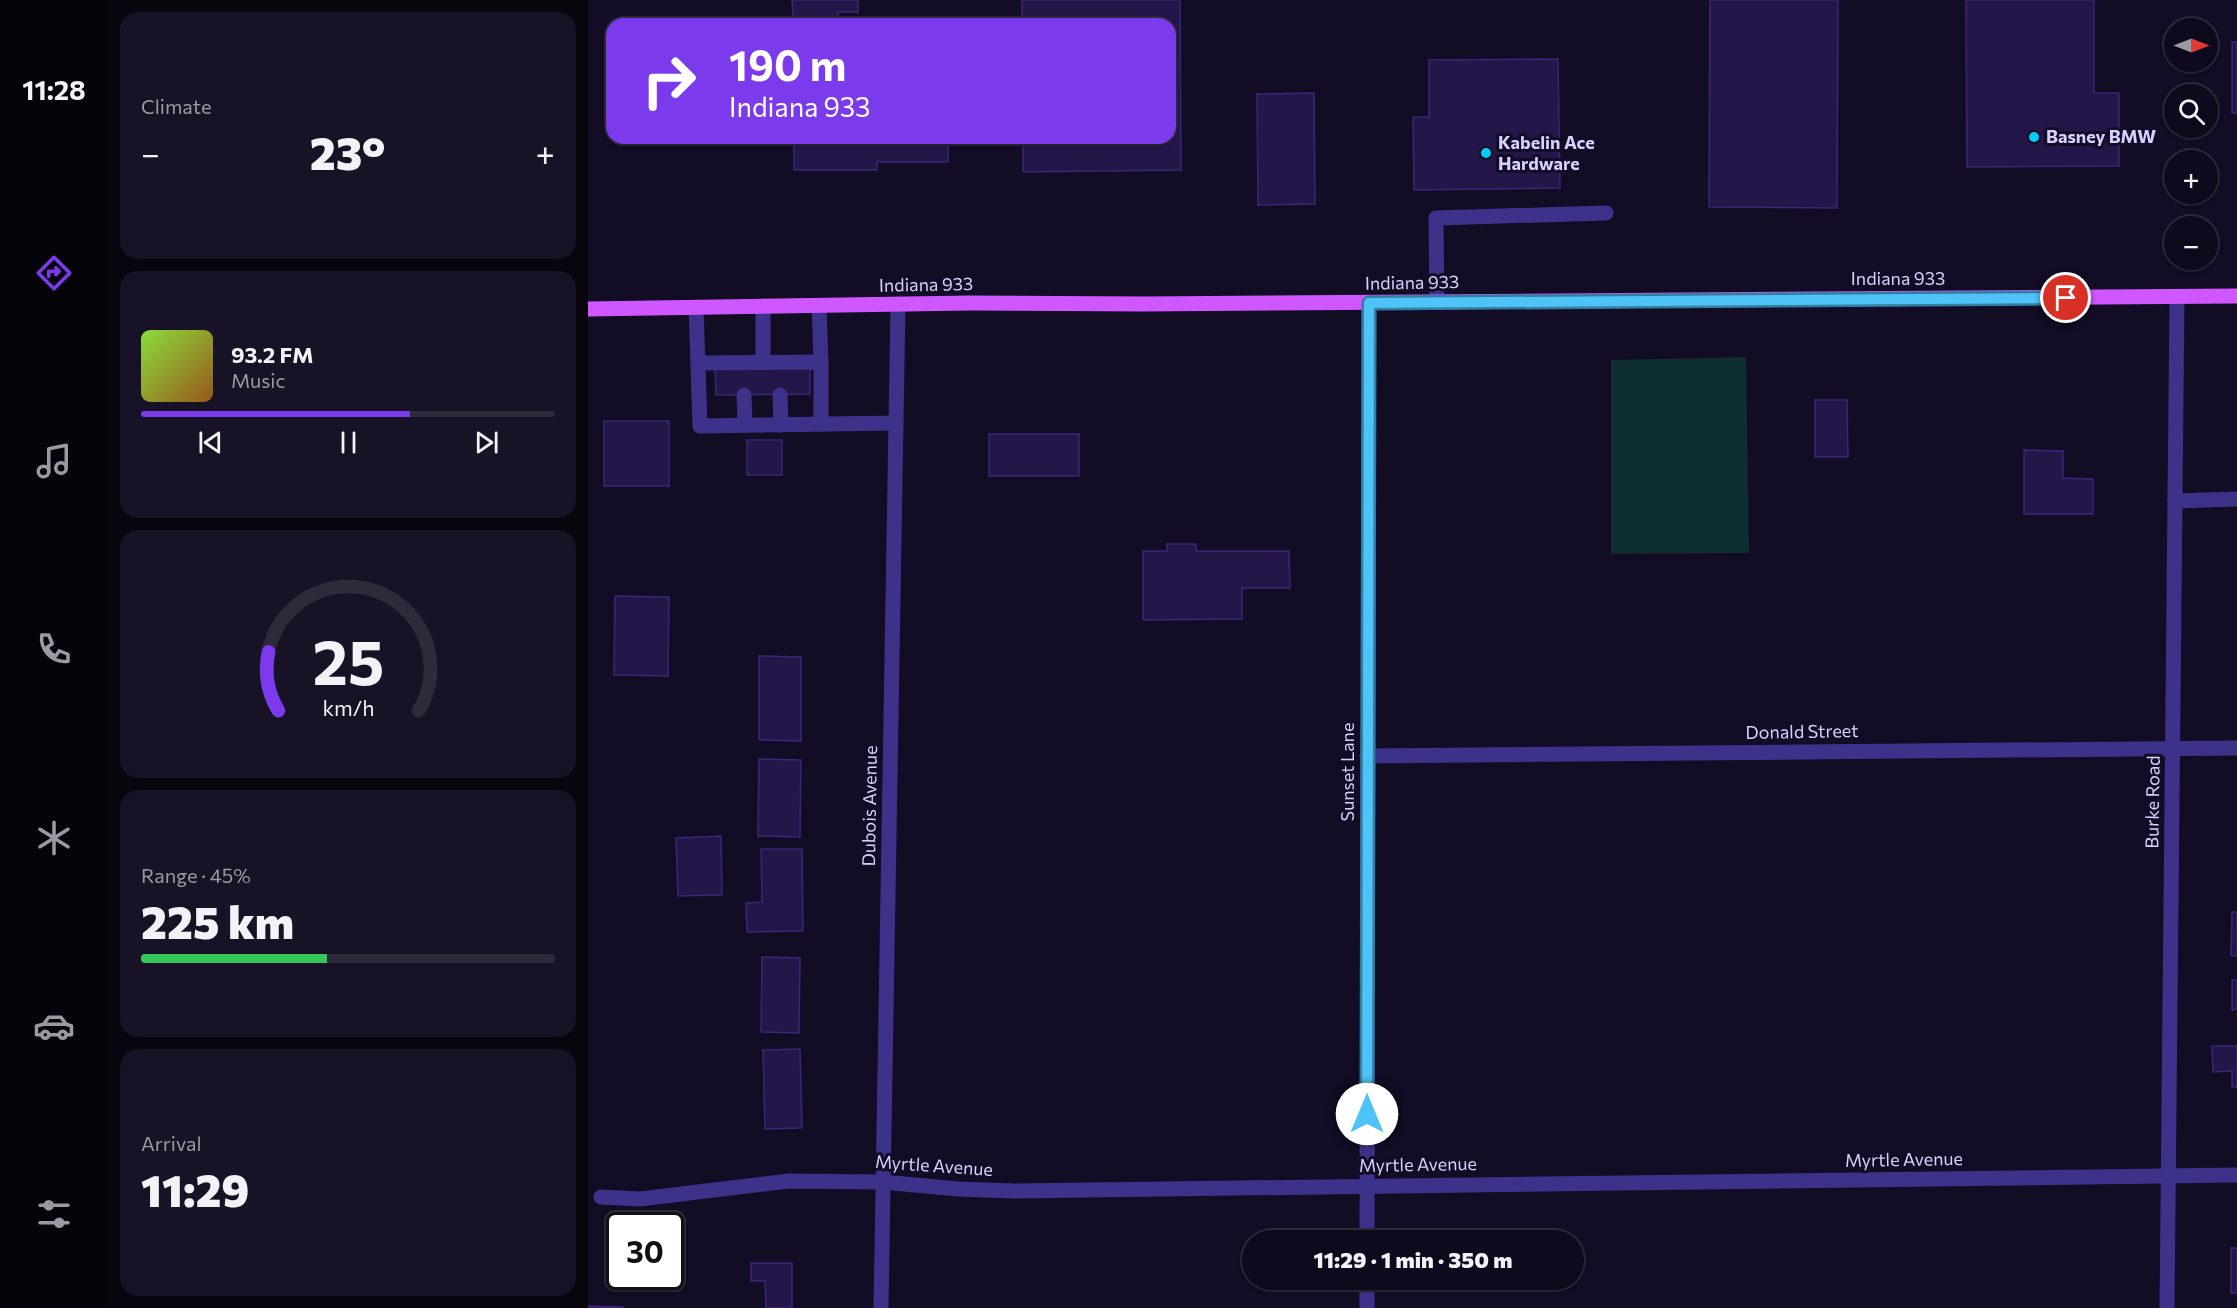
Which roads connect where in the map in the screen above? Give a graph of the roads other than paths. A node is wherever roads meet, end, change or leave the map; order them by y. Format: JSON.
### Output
{"nodes":[{"id":1,"x":1605,"y":213,"type":"dead end"},
{"id":2,"x":2237,"y":296,"type":"edge"},
{"id":3,"x":2177,"y":297,"type":"junction"},
{"id":4,"x":1437,"y":302,"type":"junction"},
{"id":5,"x":1369,"y":303,"type":"junction"},
{"id":6,"x":898,"y":304,"type":"junction"},
{"id":7,"x":762,"y":306,"type":"junction"},
{"id":8,"x":819,"y":306,"type":"junction"},
{"id":9,"x":696,"y":307,"type":"junction"},
{"id":10,"x":588,"y":309,"type":"edge"},
{"id":11,"x":764,"y":362,"type":"junction"},
{"id":12,"x":821,"y":362,"type":"junction"},
{"id":13,"x":699,"y":363,"type":"junction"},
{"id":14,"x":744,"y":394,"type":"dead end"},
{"id":15,"x":780,"y":394,"type":"dead end"},
{"id":16,"x":896,"y":423,"type":"junction"},
{"id":17,"x":821,"y":424,"type":"junction"},
{"id":18,"x":745,"y":425,"type":"junction"},
{"id":19,"x":781,"y":425,"type":"junction"},
{"id":20,"x":2237,"y":499,"type":"edge"},
{"id":21,"x":2175,"y":501,"type":"junction"},
{"id":22,"x":2173,"y":748,"type":"junction"},
{"id":23,"x":2237,"y":748,"type":"edge"},
{"id":24,"x":1367,"y":756,"type":"junction"},
{"id":25,"x":2237,"y":1175,"type":"edge"},
{"id":26,"x":2168,"y":1177,"type":"junction"},
{"id":27,"x":883,"y":1182,"type":"junction"},
{"id":28,"x":1367,"y":1185,"type":"junction"},
{"id":29,"x":601,"y":1197,"type":"dead end"},
{"id":30,"x":1367,"y":1230,"type":"edge"},
{"id":31,"x":1367,"y":1290,"type":"edge"},
{"id":32,"x":882,"y":1308,"type":"edge"},
{"id":33,"x":1367,"y":1308,"type":"edge"},
{"id":34,"x":2167,"y":1308,"type":"edge"}],
"edges":[{"from":1,"to":4,"type":"street"},
{"from":2,"to":3,"type":"main road","name":"Indiana 933"},
{"from":3,"to":4,"type":"main road","name":"Indiana 933"},
{"from":3,"to":21,"type":"street","name":"Burke Road"},
{"from":4,"to":5,"type":"main road","name":"Indiana 933"},
{"from":5,"to":6,"type":"main road","name":"Indiana 933"},
{"from":5,"to":24,"type":"street","name":"Sunset Lane"},
{"from":6,"to":8,"type":"main road","name":"Indiana 933"},
{"from":6,"to":16,"type":"street","name":"Dubois Avenue"},
{"from":7,"to":8,"type":"main road","name":"Indiana 933"},
{"from":7,"to":9,"type":"main road","name":"Indiana 933"},
{"from":7,"to":11,"type":"street"},
{"from":8,"to":12,"type":"street"},
{"from":9,"to":10,"type":"main road","name":"Indiana 933"},
{"from":9,"to":13,"type":"street"},
{"from":11,"to":12,"type":"street"},
{"from":11,"to":13,"type":"street"},
{"from":12,"to":17,"type":"street"},
{"from":13,"to":18,"type":"street"},
{"from":14,"to":18,"type":"street"},
{"from":15,"to":19,"type":"street"},
{"from":16,"to":17,"type":"street"},
{"from":16,"to":27,"type":"street","name":"Dubois Avenue"},
{"from":17,"to":19,"type":"street"},
{"from":18,"to":19,"type":"street"},
{"from":20,"to":21,"type":"street"},
{"from":21,"to":22,"type":"street","name":"Burke Road"},
{"from":22,"to":23,"type":"street","name":"Donald Street"},
{"from":22,"to":24,"type":"street","name":"Donald Street"},
{"from":22,"to":26,"type":"street","name":"Burke Road"},
{"from":24,"to":28,"type":"street","name":"Sunset Lane"},
{"from":25,"to":26,"type":"street","name":"Myrtle Avenue"},
{"from":26,"to":28,"type":"street","name":"Myrtle Avenue"},
{"from":26,"to":34,"type":"street","name":"Burke Road"},
{"from":27,"to":28,"type":"street","name":"Myrtle Avenue"},
{"from":27,"to":29,"type":"street","name":"Myrtle Avenue"},
{"from":27,"to":32,"type":"street","name":"Dubois Avenue"},
{"from":28,"to":30,"type":"street","name":"Sunset Lane"},
{"from":31,"to":33,"type":"street"}]}
